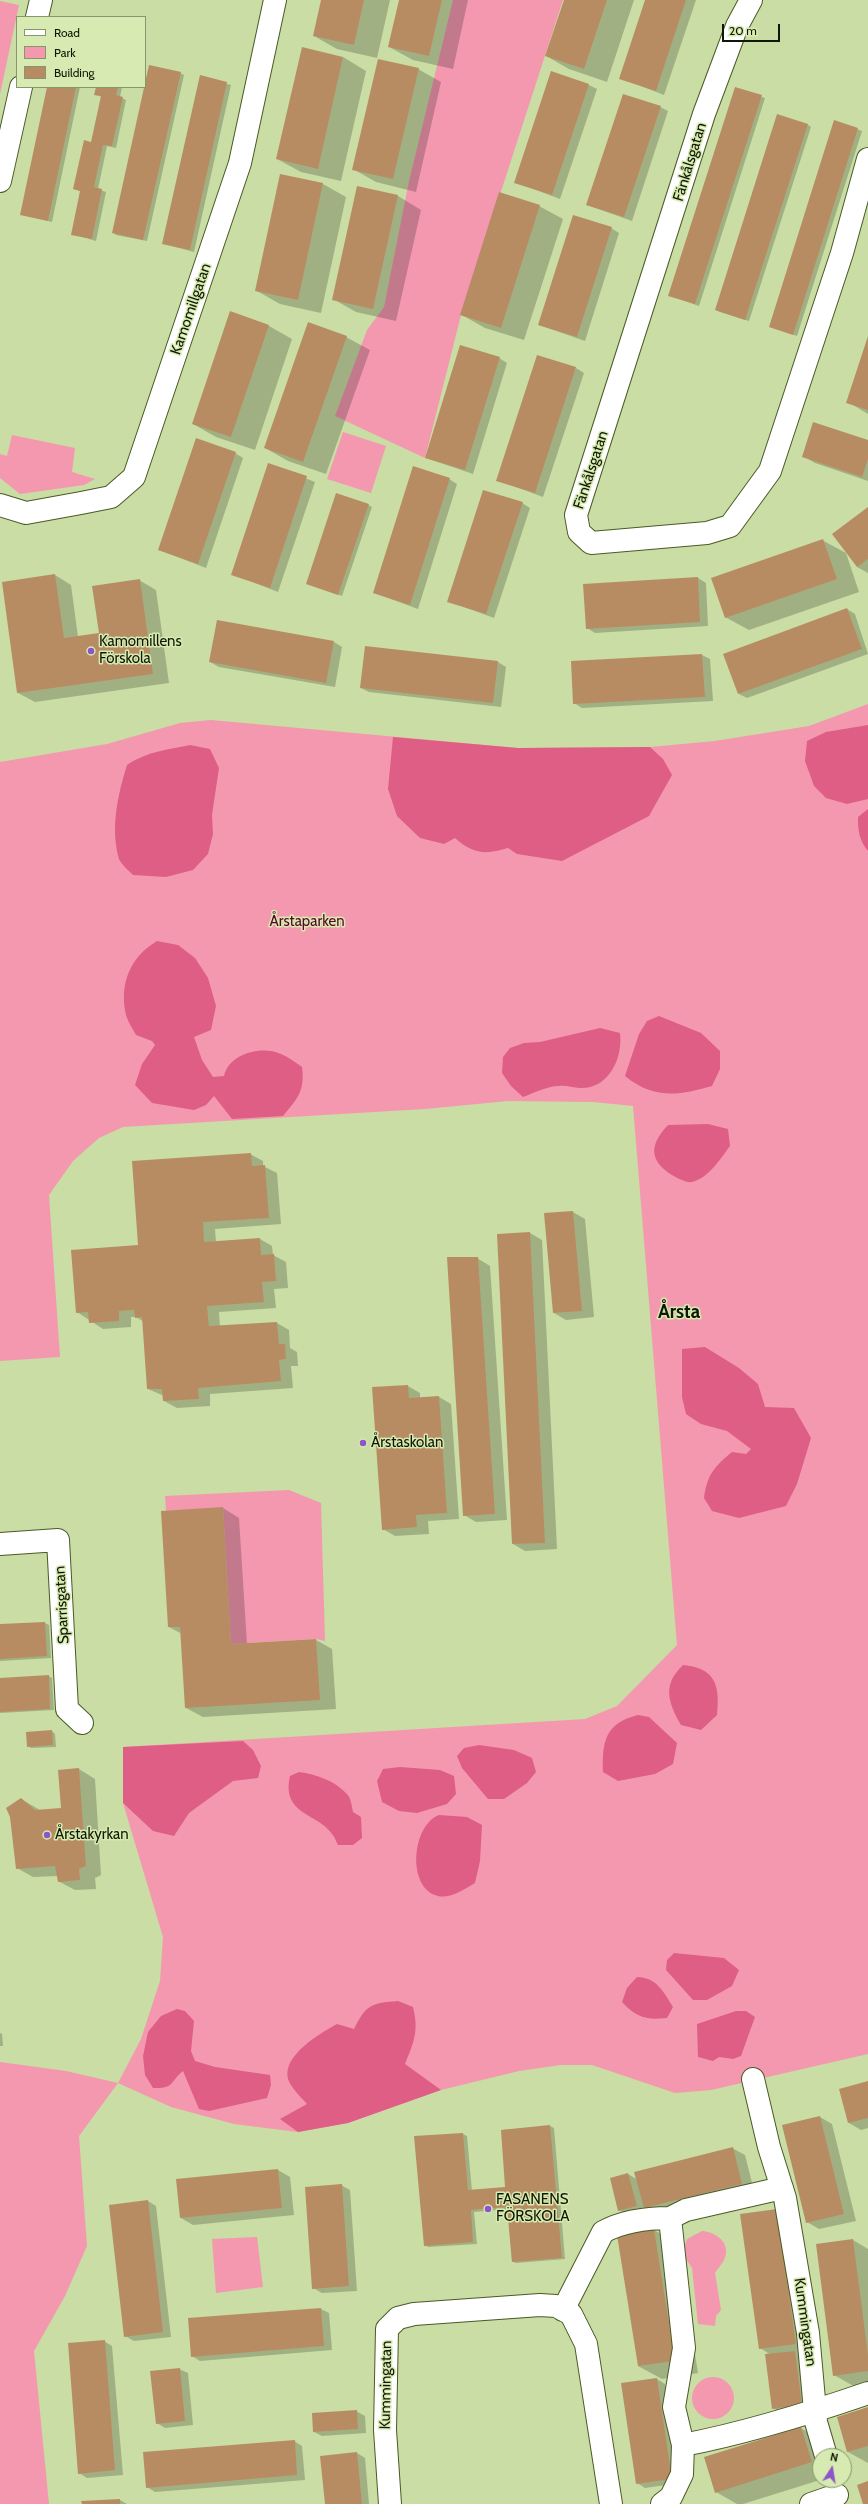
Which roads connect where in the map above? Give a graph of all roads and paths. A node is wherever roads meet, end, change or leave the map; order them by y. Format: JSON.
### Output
{"nodes":[{"id":1,"x":41,"y":0,"type":"edge"},
{"id":2,"x":275,"y":0,"type":"edge"},
{"id":3,"x":751,"y":0,"type":"edge"},
{"id":4,"x":37,"y":16,"type":"edge"},
{"id":5,"x":21,"y":88,"type":"edge"},
{"id":6,"x":868,"y":159,"type":"edge"},
{"id":7,"x":0,"y":181,"type":"edge"},
{"id":8,"x":0,"y":505,"type":"edge"},
{"id":9,"x":0,"y":1544,"type":"edge"},
{"id":10,"x":82,"y":1723,"type":"dead end"},
{"id":11,"x":753,"y":2079,"type":"dead end"},
{"id":12,"x":782,"y":2188,"type":"junction"},
{"id":13,"x":670,"y":2218,"type":"junction"},
{"id":14,"x":563,"y":2310,"type":"junction"},
{"id":15,"x":868,"y":2392,"type":"edge"},
{"id":16,"x":815,"y":2411,"type":"junction"},
{"id":17,"x":683,"y":2445,"type":"junction"},
{"id":18,"x":824,"y":2448,"type":"edge"},
{"id":19,"x":836,"y":2493,"type":"edge"},
{"id":20,"x":390,"y":2504,"type":"edge"},
{"id":21,"x":611,"y":2504,"type":"edge"},
{"id":22,"x":662,"y":2504,"type":"edge"},
{"id":23,"x":811,"y":2504,"type":"edge"}],
"edges":[{"from":1,"to":4,"type":"street"},
{"from":2,"to":8,"type":"street","name":"Kamomillgatan"},
{"from":3,"to":6,"type":"street","name":"Fänkålsgatan"},
{"from":5,"to":7,"type":"street"},
{"from":9,"to":10,"type":"street","name":"Sparrisgatan"},
{"from":11,"to":12,"type":"street","name":"Kummingatan"},
{"from":12,"to":13,"type":"street"},
{"from":12,"to":16,"type":"street","name":"Kummingatan"},
{"from":13,"to":14,"type":"street"},
{"from":13,"to":17,"type":"street"},
{"from":14,"to":20,"type":"street","name":"Kummingatan"},
{"from":14,"to":21,"type":"street"},
{"from":15,"to":16,"type":"street"},
{"from":16,"to":17,"type":"street"},
{"from":16,"to":18,"type":"street","name":"Kummingatan"},
{"from":17,"to":22,"type":"street"},
{"from":19,"to":23,"type":"street"}]}
